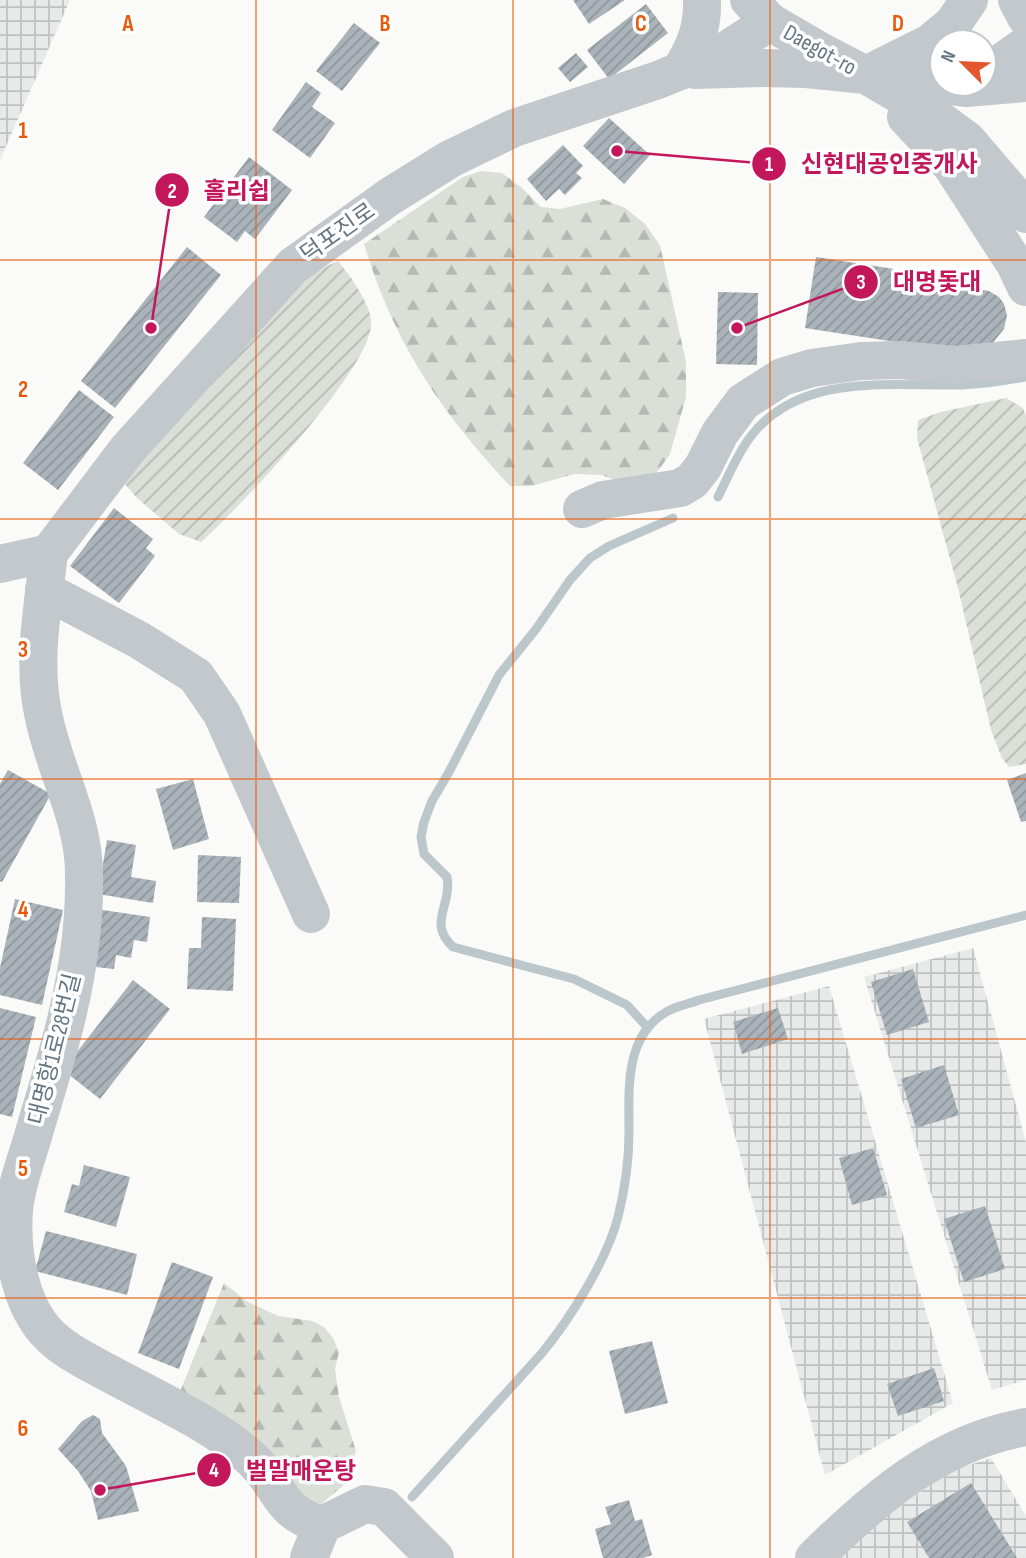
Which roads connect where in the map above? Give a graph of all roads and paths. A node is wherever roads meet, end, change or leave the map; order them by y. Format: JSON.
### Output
{"nodes":[{"id":1,"x":702,"y":0,"type":"edge"},
{"id":2,"x":969,"y":0,"type":"edge"},
{"id":3,"x":1017,"y":0,"type":"edge"},
{"id":4,"x":759,"y":11,"type":"edge"},
{"id":5,"x":1026,"y":17,"type":"edge"},
{"id":6,"x":1026,"y":45,"type":"edge"},
{"id":7,"x":998,"y":65,"type":"edge"},
{"id":8,"x":680,"y":71,"type":"junction"},
{"id":9,"x":866,"y":75,"type":"junction"},
{"id":10,"x":928,"y":79,"type":"edge"},
{"id":11,"x":998,"y":82,"type":"edge"},
{"id":12,"x":1026,"y":83,"type":"edge"},
{"id":13,"x":1026,"y":214,"type":"edge"},
{"id":14,"x":1026,"y":287,"type":"edge"},
{"id":15,"x":1026,"y":358,"type":"edge"},
{"id":16,"x":582,"y":509,"type":"dead end"},
{"id":17,"x":0,"y":564,"type":"edge"},
{"id":18,"x":47,"y":572,"type":"junction"},
{"id":19,"x":311,"y":914,"type":"dead end"},
{"id":20,"x":7,"y":1245,"type":"edge"},
{"id":21,"x":1026,"y":1427,"type":"edge"},
{"id":22,"x":316,"y":1541,"type":"edge"},
{"id":23,"x":436,"y":1558,"type":"edge"},
{"id":24,"x":814,"y":1558,"type":"edge"}],
"edges":[{"from":1,"to":8,"type":"street"},
{"from":2,"to":9,"type":"street"},
{"from":3,"to":5,"type":"street"},
{"from":4,"to":8,"type":"street","name":"덕포진로"},
{"from":4,"to":9,"type":"street","name":"Daegot-ro"},
{"from":6,"to":7,"type":"street"},
{"from":8,"to":9,"type":"street"},
{"from":8,"to":18,"type":"street","name":"덕포진로"},
{"from":9,"to":10,"type":"street","name":"Daegot-ro"},
{"from":9,"to":13,"type":"street"},
{"from":9,"to":14,"type":"street"},
{"from":11,"to":12,"type":"street","name":"Daegot-ro"},
{"from":15,"to":16,"type":"street"},
{"from":17,"to":18,"type":"street"},
{"from":18,"to":19,"type":"street"},
{"from":18,"to":20,"type":"street","name":"대명항1로28번길"},
{"from":20,"to":22,"type":"street","name":"대명항1로28번길"},
{"from":21,"to":24,"type":"street"},
{"from":22,"to":23,"type":"street","name":"대명항1로28번길"}]}
